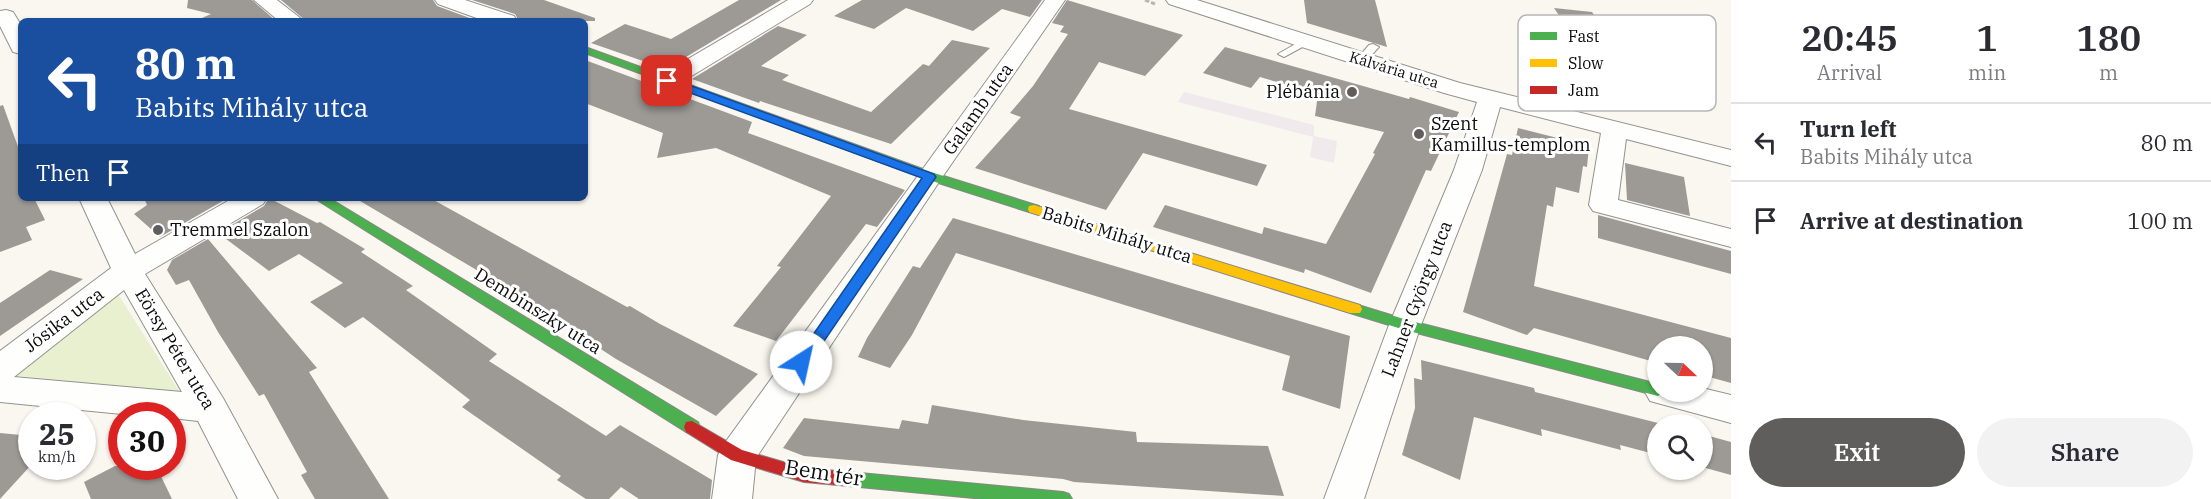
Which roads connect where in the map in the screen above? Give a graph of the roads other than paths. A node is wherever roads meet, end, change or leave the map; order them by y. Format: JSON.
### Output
{"nodes":[{"id":1,"x":264,"y":0,"type":"edge"},
{"id":2,"x":445,"y":0,"type":"edge"},
{"id":3,"x":804,"y":0,"type":"edge"},
{"id":4,"x":1055,"y":0,"type":"edge"},
{"id":5,"x":1176,"y":0,"type":"edge"},
{"id":6,"x":6,"y":16,"type":"dead end"},
{"id":7,"x":289,"y":18,"type":"edge"},
{"id":8,"x":497,"y":18,"type":"edge"},
{"id":9,"x":18,"y":41,"type":"edge"},
{"id":10,"x":1304,"y":42,"type":"junction"},
{"id":11,"x":588,"y":51,"type":"edge"},
{"id":12,"x":1284,"y":54,"type":"dead end"},
{"id":13,"x":667,"y":81,"type":"junction"},
{"id":14,"x":1490,"y":99,"type":"junction"},
{"id":15,"x":1518,"y":106,"type":"edge"},
{"id":16,"x":1538,"y":111,"type":"edge"},
{"id":17,"x":1614,"y":130,"type":"junction"},
{"id":18,"x":1731,"y":158,"type":"edge"},
{"id":19,"x":930,"y":177,"type":"junction"},
{"id":20,"x":94,"y":201,"type":"edge"},
{"id":21,"x":248,"y":201,"type":"edge"},
{"id":22,"x":325,"y":201,"type":"edge"},
{"id":23,"x":1731,"y":238,"type":"edge"},
{"id":24,"x":128,"y":271,"type":"junction"},
{"id":25,"x":1405,"y":325,"type":"junction"},
{"id":26,"x":0,"y":369,"type":"edge"},
{"id":27,"x":1647,"y":387,"type":"edge"},
{"id":28,"x":0,"y":389,"type":"edge"},
{"id":29,"x":1703,"y":402,"type":"edge"},
{"id":30,"x":210,"y":408,"type":"junction"},
{"id":31,"x":1731,"y":409,"type":"edge"},
{"id":32,"x":738,"y":455,"type":"junction"},
{"id":33,"x":258,"y":499,"type":"edge"},
{"id":34,"x":732,"y":499,"type":"edge"},
{"id":35,"x":1063,"y":499,"type":"edge"},
{"id":36,"x":1344,"y":499,"type":"edge"}],
"edges":[{"from":1,"to":7,"type":"street"},
{"from":2,"to":8,"type":"street"},
{"from":3,"to":13,"type":"street"},
{"from":4,"to":19,"type":"street","name":"Galamb utca"},
{"from":5,"to":10,"type":"street","name":"Kálvária utca"},
{"from":6,"to":9,"type":"street"},
{"from":10,"to":12,"type":"lane"},
{"from":10,"to":14,"type":"street","name":"Kálvária utca"},
{"from":11,"to":13,"type":"street","name":"Babits Mihály utca"},
{"from":13,"to":19,"type":"street","name":"Babits Mihály utca"},
{"from":14,"to":15,"type":"street","name":"Kálvária utca"},
{"from":14,"to":25,"type":"street","name":"Lahner György utca"},
{"from":16,"to":17,"type":"street","name":"Kálvária utca"},
{"from":17,"to":18,"type":"street","name":"Kálvária utca"},
{"from":17,"to":23,"type":"street"},
{"from":19,"to":25,"type":"street","name":"Babits Mihály utca"},
{"from":19,"to":32,"type":"street","name":"Galamb utca"},
{"from":20,"to":24,"type":"street","name":"Eörsy Péter utca"},
{"from":21,"to":24,"type":"street","name":"Jósika utca"},
{"from":22,"to":32,"type":"street","name":"Dembinszky utca"},
{"from":24,"to":26,"type":"street","name":"Jósika utca"},
{"from":24,"to":30,"type":"street","name":"Eörsy Péter utca"},
{"from":25,"to":27,"type":"street","name":"Babits Mihály utca"},
{"from":25,"to":36,"type":"street","name":"Lahner György utca"},
{"from":28,"to":30,"type":"street"},
{"from":29,"to":31,"type":"street"},
{"from":30,"to":33,"type":"street","name":"Eörsy Péter utca"},
{"from":32,"to":34,"type":"street"},
{"from":32,"to":35,"type":"street","name":"Bem tér"}]}
